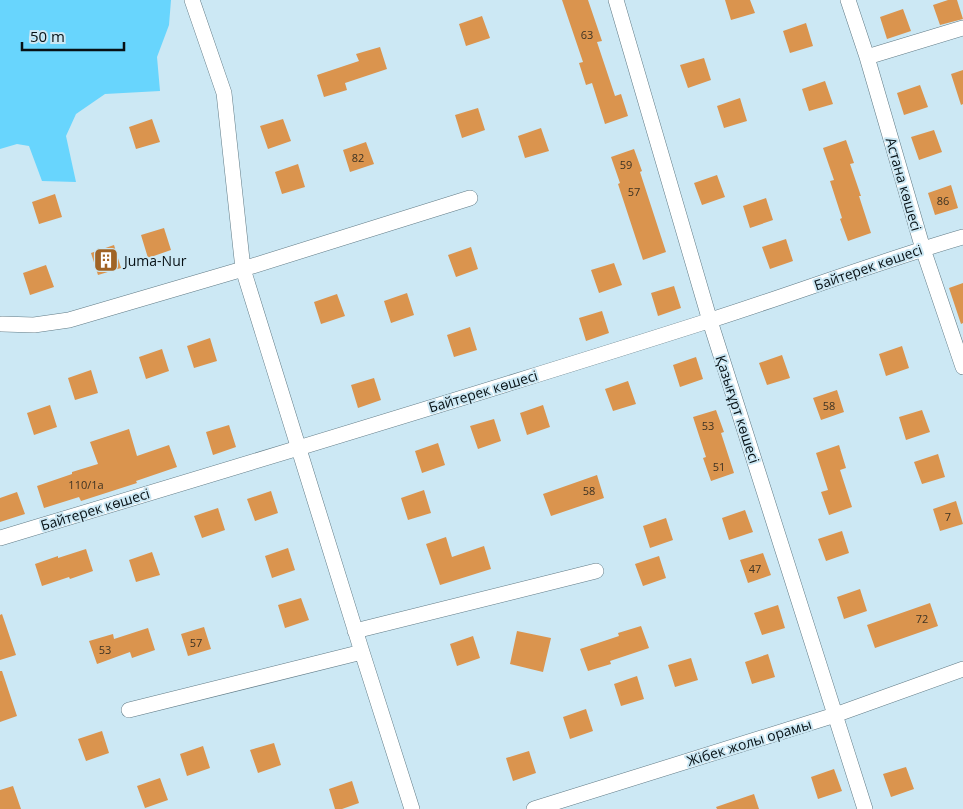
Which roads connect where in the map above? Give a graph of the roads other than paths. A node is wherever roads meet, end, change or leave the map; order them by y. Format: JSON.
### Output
{"nodes":[{"id":1,"x":192,"y":0,"type":"edge"},
{"id":2,"x":848,"y":0,"type":"edge"},
{"id":3,"x":617,"y":3,"type":"edge"},
{"id":4,"x":963,"y":28,"type":"edge"},
{"id":5,"x":867,"y":57,"type":"junction"},
{"id":6,"x":470,"y":198,"type":"dead end"},
{"id":7,"x":963,"y":237,"type":"edge"},
{"id":8,"x":923,"y":249,"type":"junction"},
{"id":9,"x":243,"y":269,"type":"junction"},
{"id":10,"x":710,"y":320,"type":"junction"},
{"id":11,"x":2,"y":324,"type":"dead end"},
{"id":12,"x":963,"y":367,"type":"edge"},
{"id":13,"x":299,"y":449,"type":"junction"},
{"id":14,"x":0,"y":538,"type":"edge"},
{"id":15,"x":596,"y":571,"type":"dead end"},
{"id":16,"x":355,"y":631,"type":"junction"},
{"id":17,"x":362,"y":652,"type":"junction"},
{"id":18,"x":963,"y":669,"type":"edge"},
{"id":19,"x":129,"y":710,"type":"dead end"},
{"id":20,"x":835,"y":715,"type":"junction"},
{"id":21,"x":412,"y":809,"type":"edge"},
{"id":22,"x":534,"y":809,"type":"edge"},
{"id":23,"x":865,"y":809,"type":"edge"}],
"edges":[{"from":1,"to":9,"type":"street"},
{"from":2,"to":5,"type":"street","name":"Астана көшесі"},
{"from":3,"to":10,"type":"street","name":"Қазығұрт көшесі"},
{"from":4,"to":5,"type":"street"},
{"from":5,"to":8,"type":"street","name":"Астана көшесі"},
{"from":6,"to":9,"type":"street"},
{"from":7,"to":8,"type":"street","name":"Байтерек көшесі"},
{"from":8,"to":10,"type":"street","name":"Байтерек көшесі"},
{"from":8,"to":12,"type":"street","name":"Астана көшесі"},
{"from":9,"to":11,"type":"street"},
{"from":9,"to":13,"type":"street"},
{"from":10,"to":13,"type":"street","name":"Байтерек көшесі"},
{"from":10,"to":20,"type":"street","name":"Қазығұрт көшесі"},
{"from":13,"to":14,"type":"street","name":"Байтерек көшесі"},
{"from":13,"to":16,"type":"street"},
{"from":15,"to":16,"type":"street"},
{"from":16,"to":17,"type":"street"},
{"from":17,"to":19,"type":"street"},
{"from":17,"to":21,"type":"street"},
{"from":18,"to":20,"type":"street","name":"Жібек жолы орамы"},
{"from":20,"to":22,"type":"street","name":"Жібек жолы орамы"},
{"from":20,"to":23,"type":"street","name":"Қазығұрт көшесі"}]}
